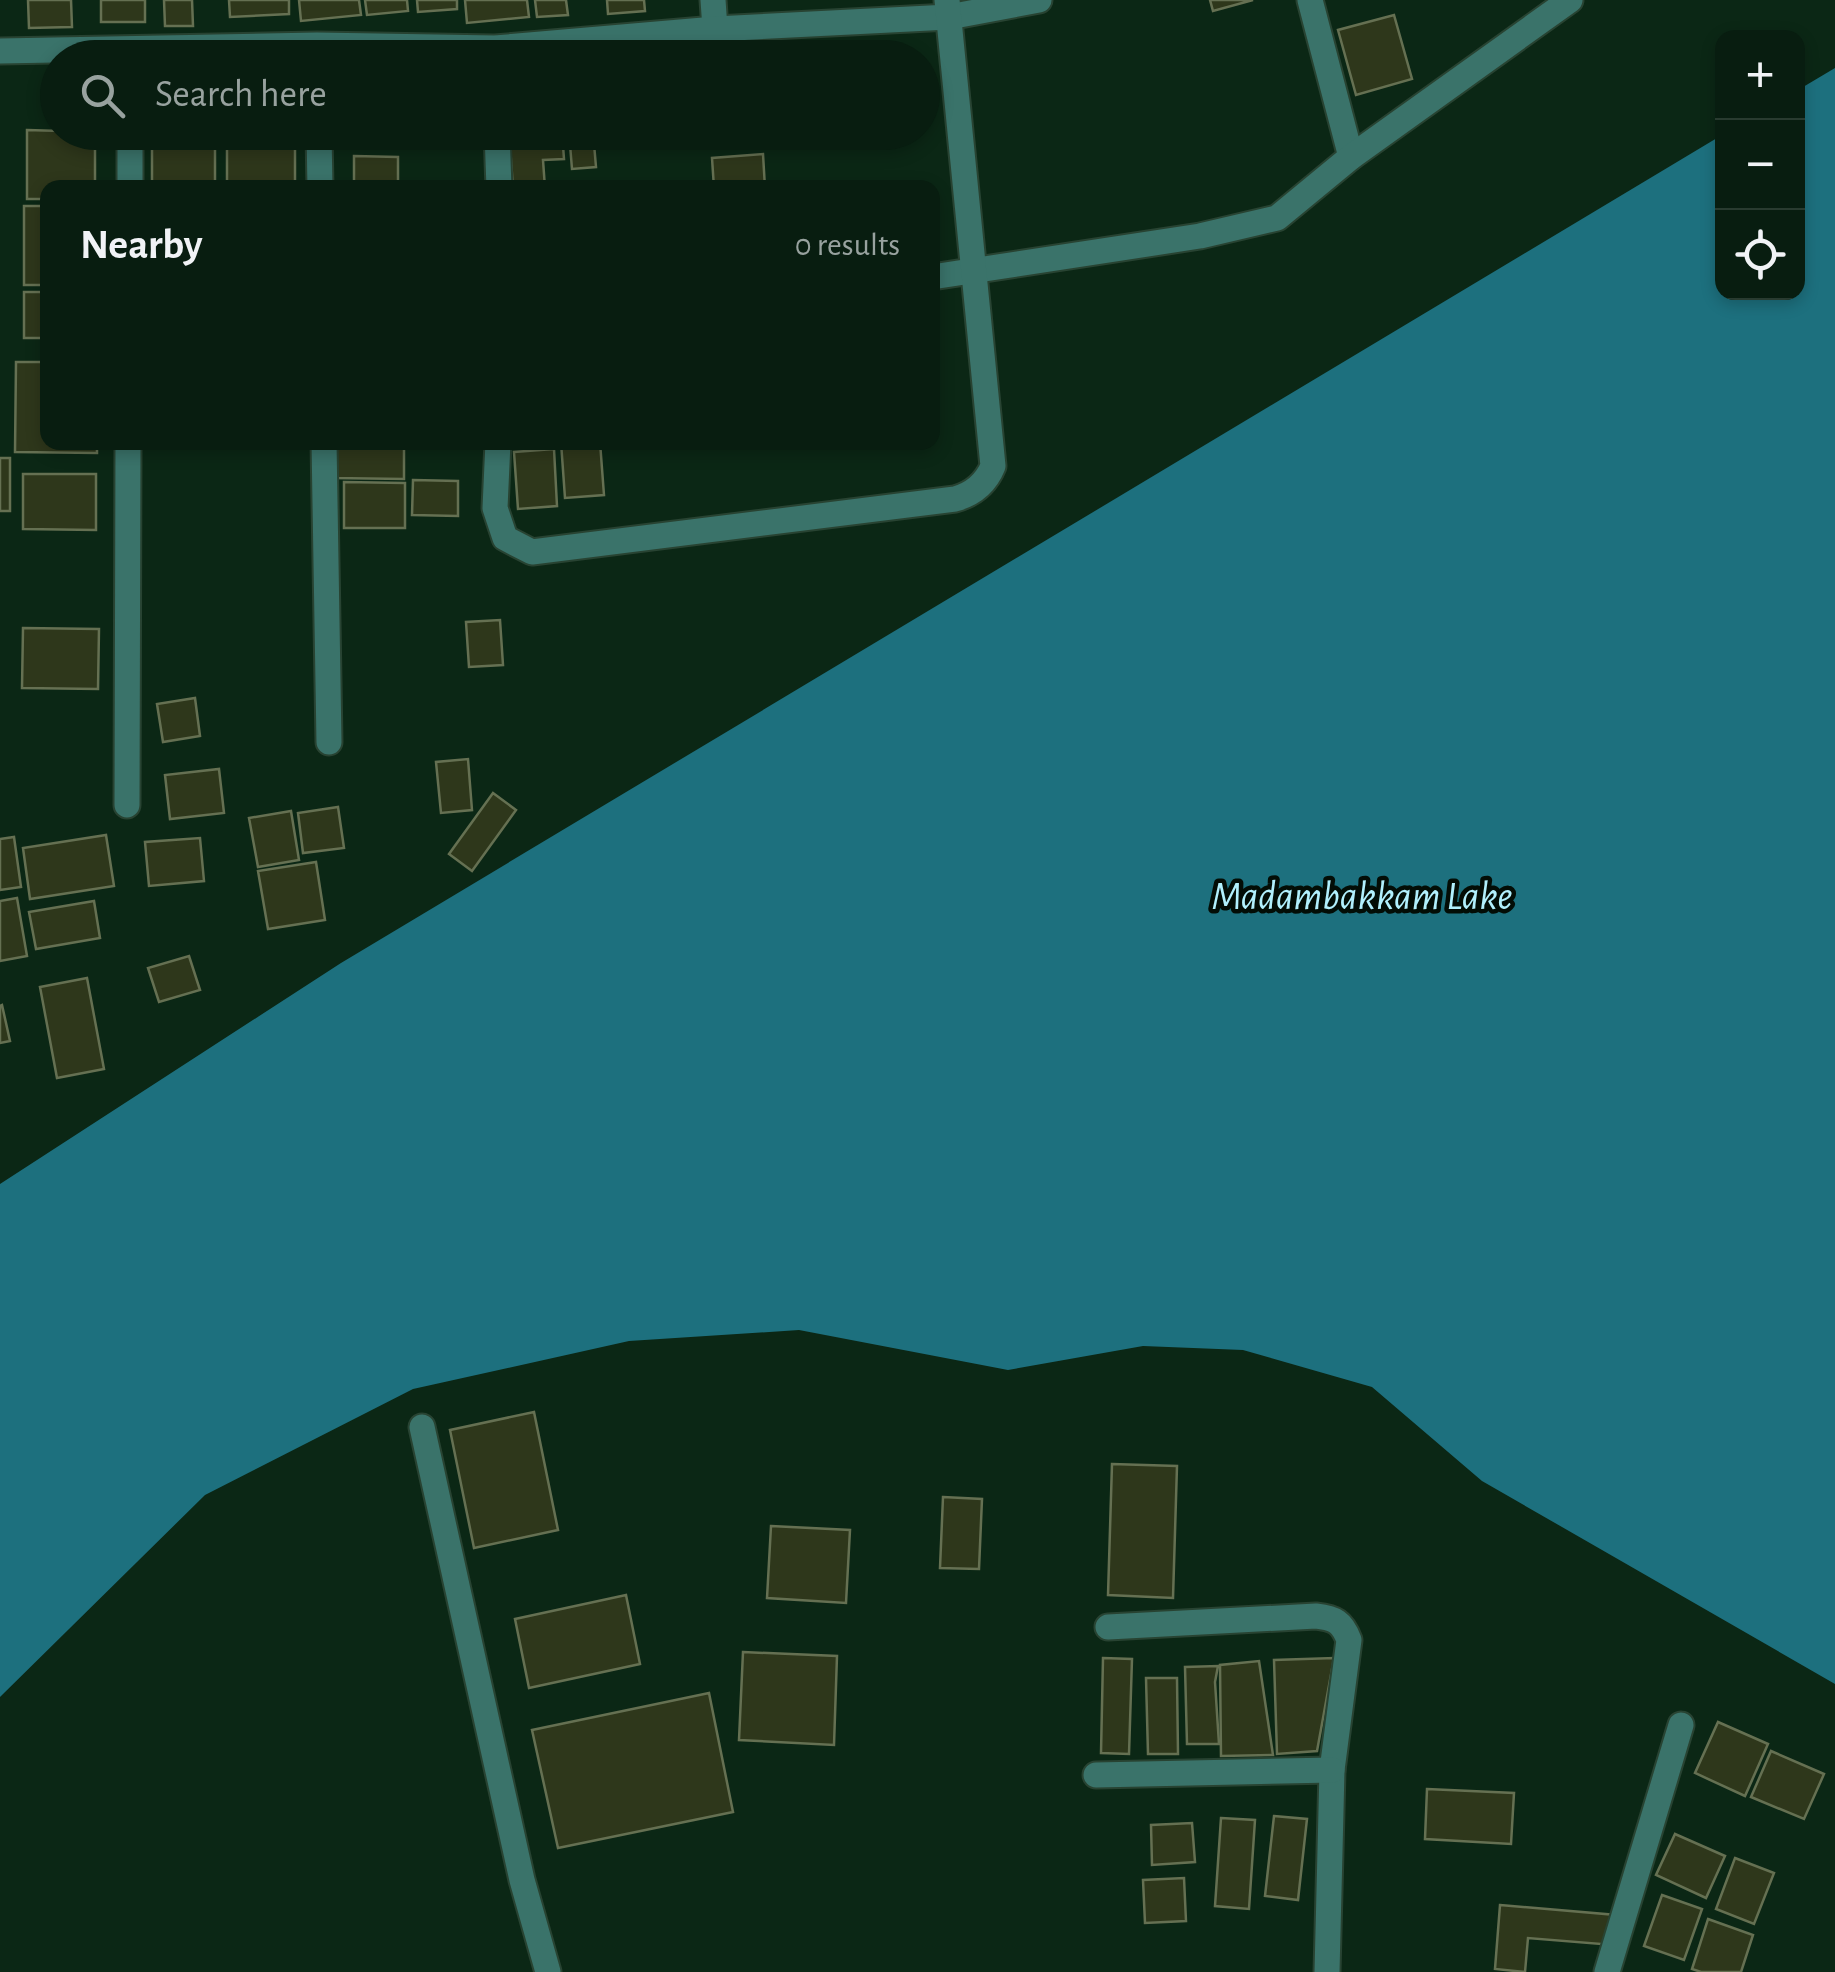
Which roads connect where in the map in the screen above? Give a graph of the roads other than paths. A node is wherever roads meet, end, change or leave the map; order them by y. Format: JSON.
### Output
{"nodes":[{"id":1,"x":713,"y":0,"type":"edge"},
{"id":2,"x":1039,"y":0,"type":"edge"},
{"id":3,"x":1310,"y":0,"type":"edge"},
{"id":4,"x":1564,"y":2,"type":"edge"},
{"id":5,"x":948,"y":8,"type":"edge"},
{"id":6,"x":716,"y":29,"type":"junction"},
{"id":7,"x":615,"y":40,"type":"edge"},
{"id":8,"x":0,"y":51,"type":"edge"},
{"id":9,"x":40,"y":52,"type":"edge"},
{"id":10,"x":130,"y":150,"type":"edge"},
{"id":11,"x":319,"y":150,"type":"edge"},
{"id":12,"x":498,"y":150,"type":"edge"},
{"id":13,"x":1351,"y":157,"type":"junction"},
{"id":14,"x":130,"y":180,"type":"edge"},
{"id":15,"x":320,"y":180,"type":"edge"},
{"id":16,"x":499,"y":180,"type":"edge"},
{"id":17,"x":972,"y":272,"type":"junction"},
{"id":18,"x":940,"y":276,"type":"edge"},
{"id":19,"x":128,"y":450,"type":"edge"},
{"id":20,"x":324,"y":450,"type":"edge"},
{"id":21,"x":498,"y":450,"type":"edge"},
{"id":22,"x":329,"y":742,"type":"dead end"},
{"id":23,"x":127,"y":805,"type":"dead end"},
{"id":24,"x":422,"y":1426,"type":"dead end"},
{"id":25,"x":1108,"y":1626,"type":"dead end"},
{"id":26,"x":1681,"y":1725,"type":"dead end"},
{"id":27,"x":1332,"y":1770,"type":"junction"},
{"id":28,"x":1096,"y":1775,"type":"dead end"},
{"id":29,"x":548,"y":1972,"type":"edge"},
{"id":30,"x":1327,"y":1972,"type":"edge"},
{"id":31,"x":1607,"y":1972,"type":"edge"}],
"edges":[{"from":1,"to":6,"type":"street"},
{"from":2,"to":5,"type":"street"},
{"from":3,"to":13,"type":"street"},
{"from":4,"to":13,"type":"street"},
{"from":5,"to":6,"type":"street"},
{"from":5,"to":17,"type":"street"},
{"from":6,"to":7,"type":"street"},
{"from":8,"to":9,"type":"street"},
{"from":10,"to":14,"type":"street"},
{"from":11,"to":15,"type":"street"},
{"from":12,"to":16,"type":"street"},
{"from":13,"to":17,"type":"street"},
{"from":17,"to":18,"type":"street"},
{"from":17,"to":21,"type":"street"},
{"from":19,"to":23,"type":"street"},
{"from":20,"to":22,"type":"street"},
{"from":24,"to":29,"type":"street"},
{"from":25,"to":27,"type":"street"},
{"from":26,"to":31,"type":"street"},
{"from":27,"to":28,"type":"street"},
{"from":27,"to":30,"type":"street"}]}
